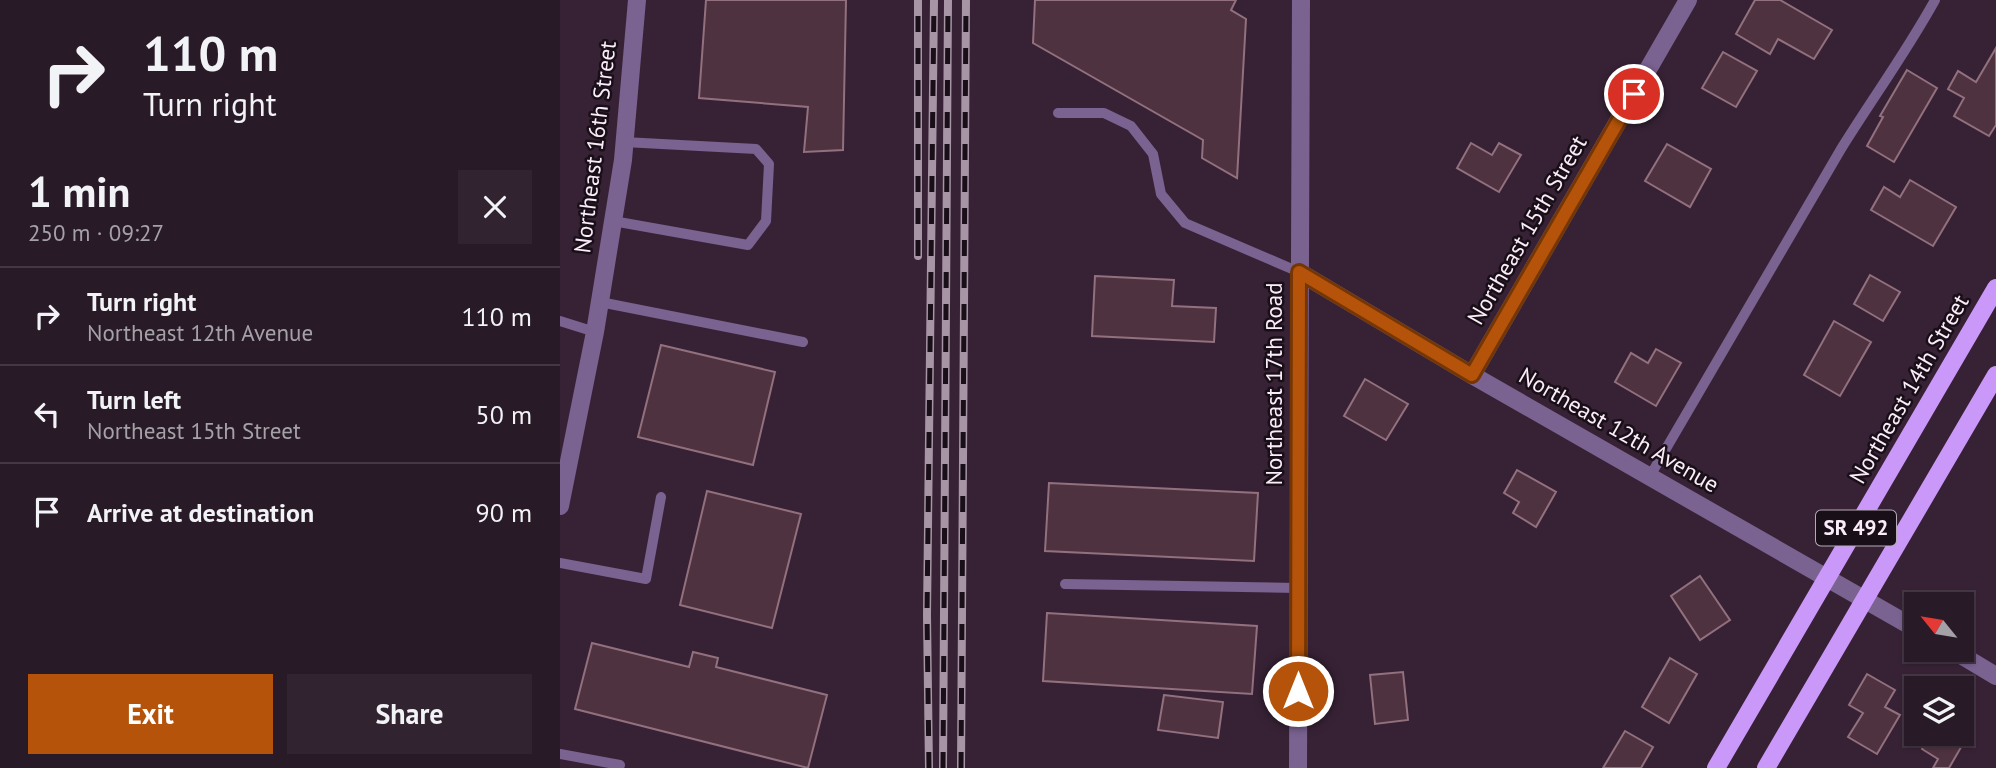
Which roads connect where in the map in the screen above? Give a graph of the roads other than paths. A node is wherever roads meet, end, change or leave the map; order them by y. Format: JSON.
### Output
{"nodes":[{"id":1,"x":637,"y":0,"type":"edge"},
{"id":2,"x":1301,"y":0,"type":"edge"},
{"id":3,"x":1688,"y":0,"type":"edge"},
{"id":4,"x":1935,"y":0,"type":"edge"},
{"id":5,"x":1058,"y":113,"type":"dead end"},
{"id":6,"x":624,"y":142,"type":"junction"},
{"id":7,"x":613,"y":221,"type":"junction"},
{"id":8,"x":1299,"y":272,"type":"junction"},
{"id":9,"x":1996,"y":288,"type":"edge"},
{"id":10,"x":600,"y":302,"type":"junction"},
{"id":11,"x":560,"y":321,"type":"edge"},
{"id":12,"x":595,"y":331,"type":"junction"},
{"id":13,"x":803,"y":342,"type":"dead end"},
{"id":14,"x":1472,"y":375,"type":"junction"},
{"id":15,"x":1996,"y":375,"type":"edge"},
{"id":16,"x":1650,"y":476,"type":"junction"},
{"id":17,"x":661,"y":497,"type":"dead end"},
{"id":18,"x":560,"y":506,"type":"edge"},
{"id":19,"x":560,"y":563,"type":"edge"},
{"id":20,"x":1827,"y":577,"type":"junction"},
{"id":21,"x":1065,"y":584,"type":"dead end"},
{"id":22,"x":1298,"y":588,"type":"junction"},
{"id":23,"x":1864,"y":599,"type":"junction"},
{"id":24,"x":1904,"y":622,"type":"edge"},
{"id":25,"x":1973,"y":662,"type":"edge"},
{"id":26,"x":1996,"y":676,"type":"edge"},
{"id":27,"x":560,"y":754,"type":"edge"},
{"id":28,"x":620,"y":765,"type":"dead end"},
{"id":29,"x":1298,"y":768,"type":"edge"},
{"id":30,"x":1716,"y":768,"type":"edge"},
{"id":31,"x":1766,"y":768,"type":"edge"}],
"edges":[{"from":1,"to":6,"type":"street","name":"Northeast 16th Street"},
{"from":2,"to":8,"type":"street","name":"Northeast 17th Road"},
{"from":3,"to":14,"type":"street","name":"Northeast 15th Street"},
{"from":4,"to":16,"type":"lane"},
{"from":5,"to":8,"type":"lane"},
{"from":6,"to":7,"type":"street","name":"Northeast 16th Street"},
{"from":6,"to":7,"type":"lane"},
{"from":7,"to":10,"type":"street","name":"Northeast 16th Street"},
{"from":8,"to":14,"type":"street","name":"Northeast 12th Avenue"},
{"from":8,"to":22,"type":"street","name":"Northeast 17th Road"},
{"from":9,"to":20,"type":"main road","name":"Northeast 14th Street","number":"SR 492"},
{"from":10,"to":12,"type":"street","name":"Northeast 16th Street"},
{"from":10,"to":13,"type":"lane"},
{"from":11,"to":12,"type":"lane"},
{"from":12,"to":18,"type":"street","name":"Northeast 16th Street"},
{"from":14,"to":16,"type":"street","name":"Northeast 12th Avenue"},
{"from":15,"to":23,"type":"main road","number":"SR 492"},
{"from":16,"to":20,"type":"street","name":"Northeast 12th Avenue"},
{"from":17,"to":19,"type":"lane"},
{"from":20,"to":23,"type":"street","name":"Northeast 12th Avenue"},
{"from":20,"to":30,"type":"main road","name":"Northeast 14th Street","number":"SR 492"},
{"from":21,"to":22,"type":"lane"},
{"from":22,"to":29,"type":"street","name":"Northeast 17th Road"},
{"from":23,"to":24,"type":"street","name":"Northeast 12th Avenue"},
{"from":23,"to":31,"type":"main road","number":"SR 492"},
{"from":25,"to":26,"type":"street"},
{"from":27,"to":28,"type":"lane"}]}
